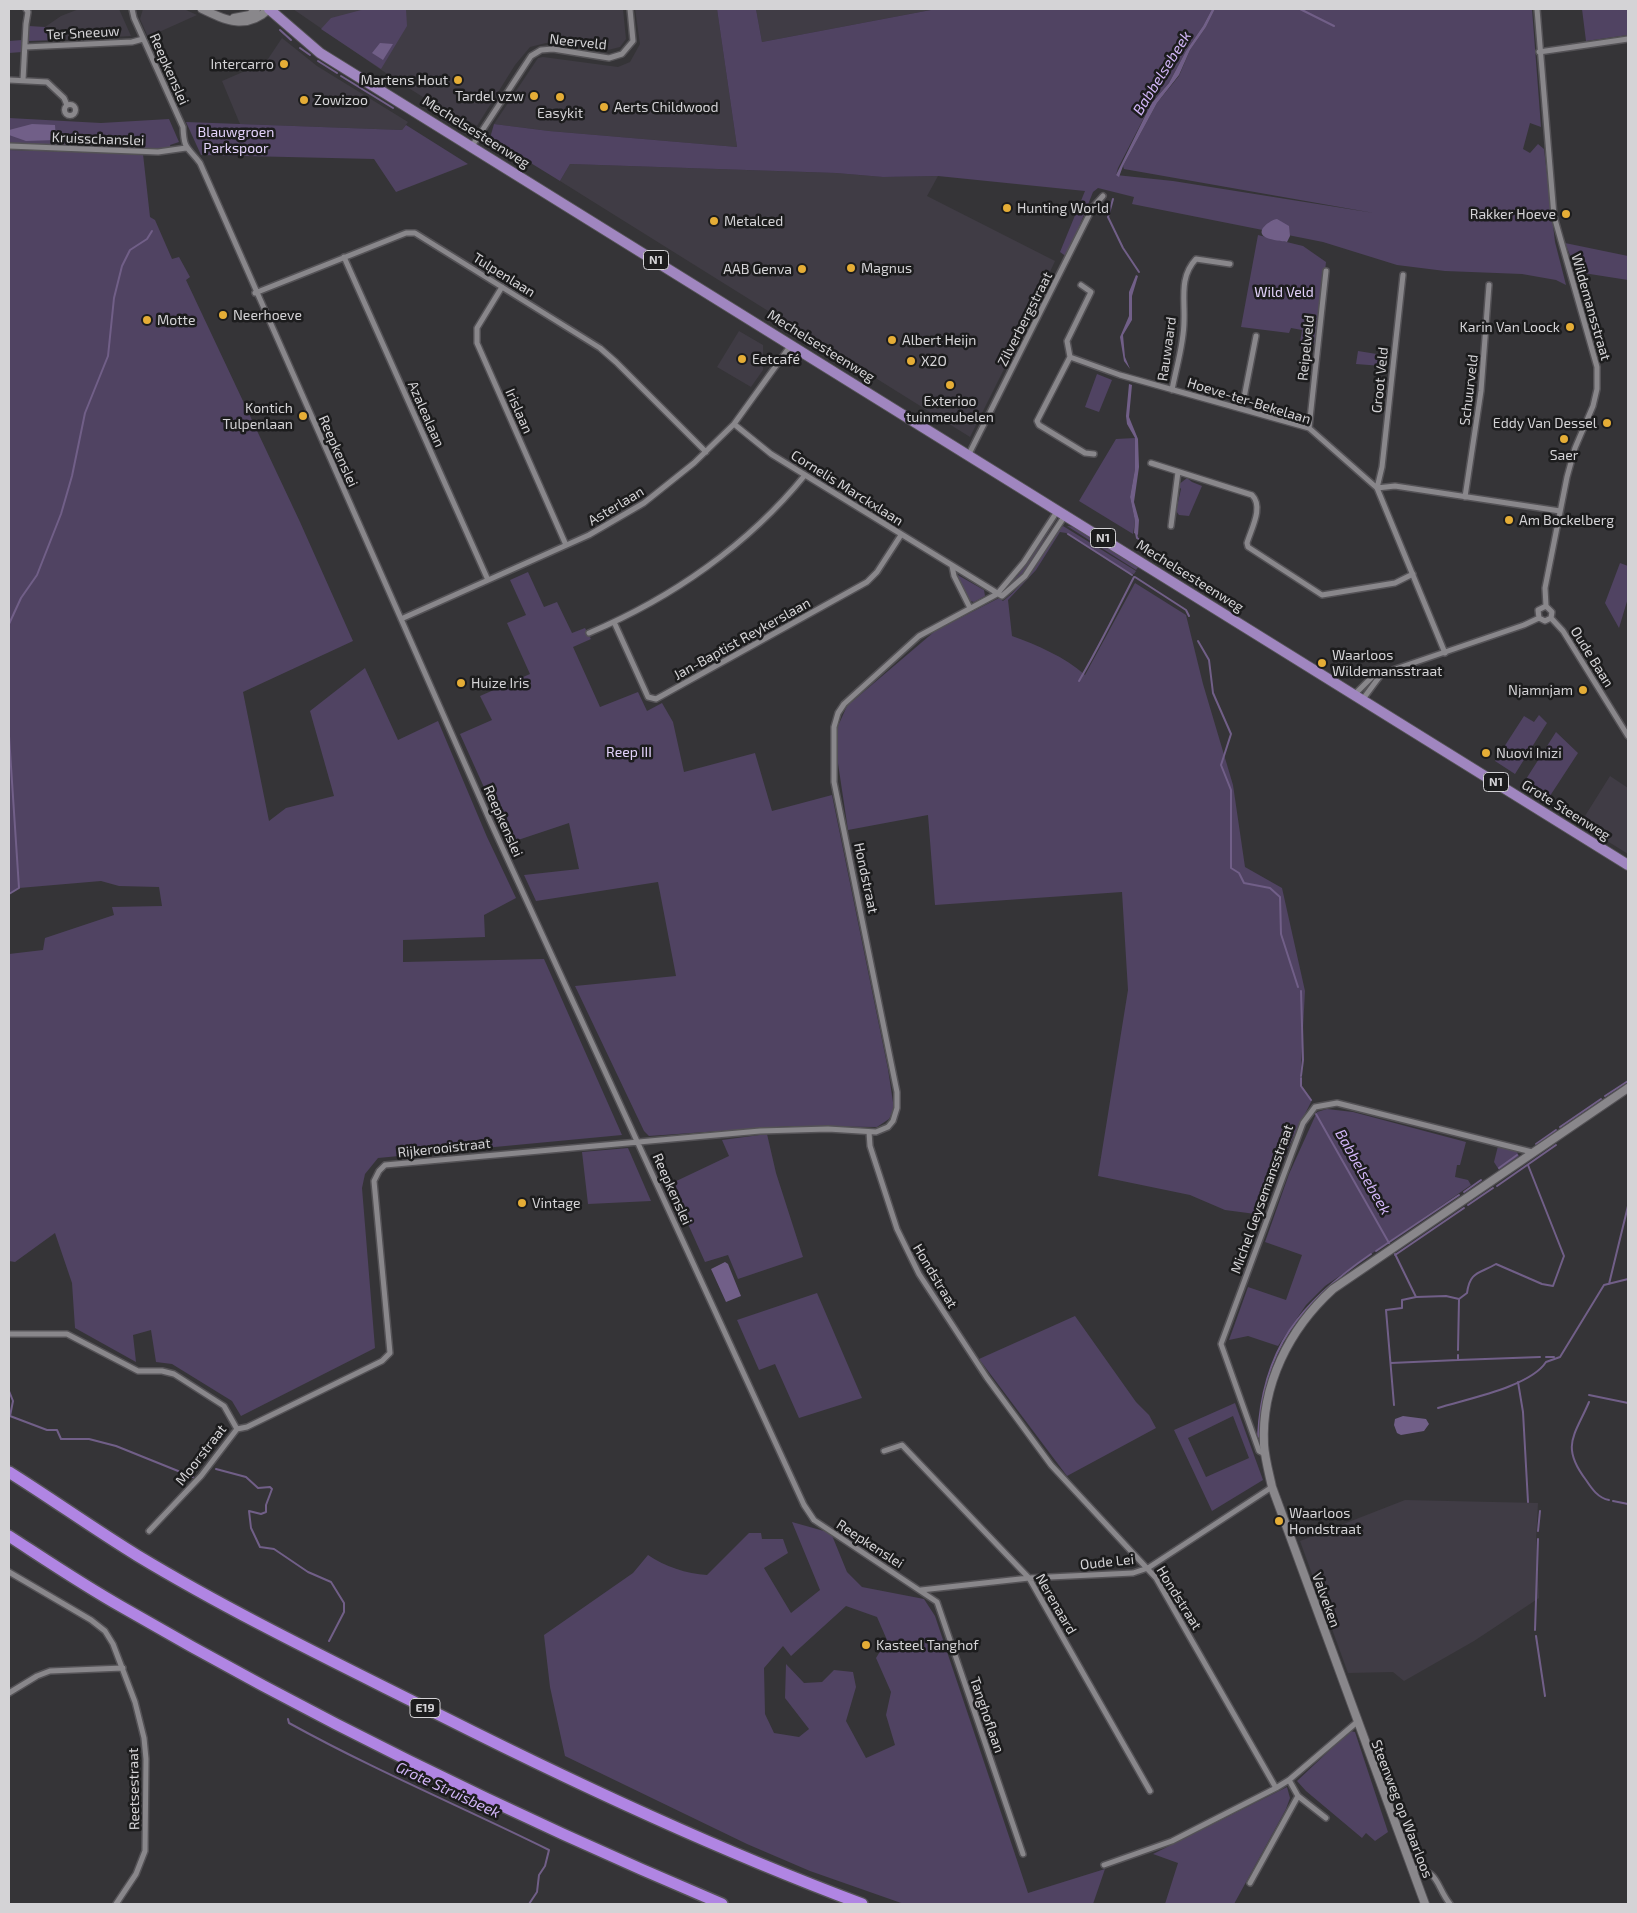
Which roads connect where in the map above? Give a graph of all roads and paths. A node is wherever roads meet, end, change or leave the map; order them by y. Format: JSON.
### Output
{"nodes":[{"id":1,"x":26,"y":9,"type":"edge"},
{"id":2,"x":202,"y":9,"type":"edge"},
{"id":3,"x":256,"y":9,"type":"edge"},
{"id":4,"x":269,"y":9,"type":"edge"},
{"id":5,"x":630,"y":9,"type":"edge"},
{"id":6,"x":1537,"y":9,"type":"edge"},
{"id":7,"x":134,"y":10,"type":"edge"},
{"id":8,"x":226,"y":19,"type":"junction"},
{"id":9,"x":143,"y":39,"type":"junction"},
{"id":10,"x":1628,"y":39,"type":"edge"},
{"id":11,"x":25,"y":47,"type":"junction"},
{"id":12,"x":1539,"y":52,"type":"junction"},
{"id":13,"x":9,"y":80,"type":"edge"},
{"id":14,"x":23,"y":80,"type":"junction"},
{"id":15,"x":67,"y":105,"type":"dead end"},
{"id":16,"x":9,"y":146,"type":"edge"},
{"id":17,"x":472,"y":146,"type":"junction"},
{"id":18,"x":186,"y":148,"type":"junction"},
{"id":19,"x":1103,"y":196,"type":"dead end"},
{"id":20,"x":344,"y":257,"type":"junction"},
{"id":21,"x":1230,"y":264,"type":"dead end"},
{"id":22,"x":1326,"y":271,"type":"dead end"},
{"id":23,"x":1403,"y":275,"type":"dead end"},
{"id":24,"x":1081,"y":285,"type":"dead end"},
{"id":25,"x":1489,"y":285,"type":"dead end"},
{"id":26,"x":502,"y":287,"type":"junction"},
{"id":27,"x":255,"y":292,"type":"junction"},
{"id":28,"x":1256,"y":336,"type":"dead end"},
{"id":29,"x":791,"y":344,"type":"junction"},
{"id":30,"x":1070,"y":357,"type":"junction"},
{"id":31,"x":1172,"y":390,"type":"junction"},
{"id":32,"x":1242,"y":408,"type":"junction"},
{"id":33,"x":734,"y":424,"type":"junction"},
{"id":34,"x":1309,"y":428,"type":"junction"},
{"id":35,"x":706,"y":452,"type":"junction"},
{"id":36,"x":969,"y":454,"type":"junction"},
{"id":37,"x":1094,"y":454,"type":"dead end"},
{"id":38,"x":1151,"y":463,"type":"dead end"},
{"id":39,"x":1178,"y":472,"type":"junction"},
{"id":40,"x":805,"y":475,"type":"junction"},
{"id":41,"x":1377,"y":488,"type":"junction"},
{"id":42,"x":1465,"y":497,"type":"junction"},
{"id":43,"x":1560,"y":511,"type":"junction"},
{"id":44,"x":1062,"y":512,"type":"junction"},
{"id":45,"x":1171,"y":526,"type":"dead end"},
{"id":46,"x":900,"y":535,"type":"junction"},
{"id":47,"x":566,"y":546,"type":"junction"},
{"id":48,"x":952,"y":566,"type":"junction"},
{"id":49,"x":1413,"y":574,"type":"junction"},
{"id":50,"x":488,"y":580,"type":"junction"},
{"id":51,"x":997,"y":594,"type":"junction"},
{"id":52,"x":1546,"y":606,"type":"junction"},
{"id":53,"x":970,"y":608,"type":"junction"},
{"id":54,"x":1539,"y":618,"type":"junction"},
{"id":55,"x":1551,"y":618,"type":"junction"},
{"id":56,"x":401,"y":619,"type":"junction"},
{"id":57,"x":614,"y":622,"type":"junction"},
{"id":58,"x":589,"y":633,"type":"dead end"},
{"id":59,"x":1446,"y":653,"type":"junction"},
{"id":60,"x":1380,"y":675,"type":"junction"},
{"id":61,"x":1359,"y":697,"type":"junction"},
{"id":62,"x":1628,"y":736,"type":"edge"},
{"id":63,"x":1628,"y":865,"type":"edge"},
{"id":64,"x":1628,"y":1088,"type":"edge"},
{"id":65,"x":869,"y":1132,"type":"junction"},
{"id":66,"x":638,"y":1141,"type":"junction"},
{"id":67,"x":1532,"y":1152,"type":"junction"},
{"id":68,"x":9,"y":1334,"type":"edge"},
{"id":69,"x":236,"y":1429,"type":"junction"},
{"id":70,"x":884,"y":1451,"type":"dead end"},
{"id":71,"x":1265,"y":1455,"type":"junction"},
{"id":72,"x":9,"y":1472,"type":"edge"},
{"id":73,"x":1272,"y":1487,"type":"junction"},
{"id":74,"x":149,"y":1531,"type":"dead end"},
{"id":75,"x":9,"y":1536,"type":"edge"},
{"id":76,"x":1148,"y":1568,"type":"junction"},
{"id":77,"x":9,"y":1572,"type":"edge"},
{"id":78,"x":1029,"y":1578,"type":"junction"},
{"id":79,"x":920,"y":1590,"type":"junction"},
{"id":80,"x":122,"y":1668,"type":"junction"},
{"id":81,"x":9,"y":1693,"type":"edge"},
{"id":82,"x":1357,"y":1722,"type":"junction"},
{"id":83,"x":1289,"y":1780,"type":"junction"},
{"id":84,"x":1276,"y":1788,"type":"junction"},
{"id":85,"x":1150,"y":1791,"type":"dead end"},
{"id":86,"x":1298,"y":1796,"type":"junction"},
{"id":87,"x":1326,"y":1818,"type":"dead end"},
{"id":88,"x":1023,"y":1854,"type":"dead end"},
{"id":89,"x":1104,"y":1865,"type":"dead end"},
{"id":90,"x":1411,"y":1868,"type":"junction"},
{"id":91,"x":1250,"y":1883,"type":"dead end"},
{"id":92,"x":116,"y":1904,"type":"edge"},
{"id":93,"x":722,"y":1904,"type":"edge"},
{"id":94,"x":862,"y":1904,"type":"edge"},
{"id":95,"x":1425,"y":1904,"type":"edge"},
{"id":96,"x":1450,"y":1904,"type":"edge"}],
"edges":[{"from":1,"to":11,"type":"street","name":"Ter Sneeuw"},
{"from":2,"to":8,"type":"street","name":"Mechelsesteenweg"},
{"from":3,"to":8,"type":"street"},
{"from":4,"to":8,"type":"street","name":"Mechelsesteenweg"},
{"from":4,"to":17,"type":"main road","name":"Mechelsesteenweg","number":"N1"},
{"from":5,"to":17,"type":"street","name":"Neerveld"},
{"from":6,"to":12,"type":"street","name":"Wildemansstraat"},
{"from":7,"to":9,"type":"street","name":"Reepkenslei"},
{"from":9,"to":11,"type":"street","name":"Ter Sneeuw"},
{"from":9,"to":18,"type":"street","name":"Reepkenslei"},
{"from":10,"to":12,"type":"street"},
{"from":11,"to":14,"type":"street","name":"Ter Sneeuw"},
{"from":12,"to":43,"type":"street","name":"Wildemansstraat"},
{"from":13,"to":14,"type":"street"},
{"from":14,"to":15,"type":"street"},
{"from":16,"to":18,"type":"street","name":"Kruisschanslei"},
{"from":17,"to":29,"type":"main road","name":"Mechelsesteenweg","number":"N1"},
{"from":18,"to":27,"type":"street","name":"Reepkenslei"},
{"from":19,"to":36,"type":"street","name":"Zilverbergstraat"},
{"from":20,"to":26,"type":"street","name":"Tulpenlaan"},
{"from":20,"to":27,"type":"street","name":"Tulpenlaan"},
{"from":20,"to":50,"type":"street","name":"Azalealaan"},
{"from":21,"to":31,"type":"street","name":"Rauwaard"},
{"from":22,"to":34,"type":"street","name":"Reipelveld"},
{"from":23,"to":41,"type":"street","name":"Groot Veld"},
{"from":24,"to":30,"type":"street"},
{"from":25,"to":42,"type":"street","name":"Schuurveld"},
{"from":26,"to":35,"type":"street","name":"Tulpenlaan"},
{"from":26,"to":47,"type":"street","name":"Irislaan"},
{"from":27,"to":56,"type":"street","name":"Reepkenslei"},
{"from":28,"to":32,"type":"street"},
{"from":29,"to":33,"type":"street","name":"Asterlaan"},
{"from":29,"to":36,"type":"main road","name":"Mechelsesteenweg","number":"N1"},
{"from":30,"to":31,"type":"street","name":"Hoeve-ter-Bekelaan"},
{"from":30,"to":37,"type":"street"},
{"from":31,"to":32,"type":"street","name":"Hoeve-ter-Bekelaan"},
{"from":32,"to":34,"type":"street","name":"Hoeve-ter-Bekelaan"},
{"from":33,"to":35,"type":"street","name":"Asterlaan"},
{"from":33,"to":40,"type":"street","name":"Cornelis Marckxlaan"},
{"from":34,"to":41,"type":"street","name":"Hoeve-ter-Bekelaan"},
{"from":35,"to":47,"type":"street","name":"Asterlaan"},
{"from":36,"to":44,"type":"main road","name":"Mechelsesteenweg","number":"N1"},
{"from":38,"to":39,"type":"street"},
{"from":39,"to":45,"type":"street"},
{"from":39,"to":49,"type":"street"},
{"from":40,"to":46,"type":"street","name":"Cornelis Marckxlaan"},
{"from":40,"to":57,"type":"street"},
{"from":41,"to":42,"type":"street"},
{"from":41,"to":49,"type":"street","name":"Hoeve-ter-Bekelaan"},
{"from":42,"to":43,"type":"street"},
{"from":43,"to":52,"type":"street","name":"Wildemansstraat"},
{"from":44,"to":51,"type":"street","name":"Hondstraat"},
{"from":44,"to":51,"type":"street","name":"Hondstraat"},
{"from":44,"to":61,"type":"main road","name":"Mechelsesteenweg","number":"N1"},
{"from":46,"to":48,"type":"street","name":"Cornelis Marckxlaan"},
{"from":46,"to":57,"type":"street","name":"Jan-Baptist Reykerslaan"},
{"from":47,"to":50,"type":"street","name":"Asterlaan"},
{"from":48,"to":51,"type":"street","name":"Cornelis Marckxlaan"},
{"from":48,"to":53,"type":"street"},
{"from":49,"to":59,"type":"street","name":"Hoeve-ter-Bekelaan"},
{"from":50,"to":56,"type":"street","name":"Asterlaan"},
{"from":51,"to":53,"type":"street","name":"Hondstraat"},
{"from":52,"to":54,"type":"street","name":"Wildemansstraat"},
{"from":52,"to":55,"type":"street","name":"Wildemansstraat"},
{"from":53,"to":65,"type":"street","name":"Hondstraat"},
{"from":54,"to":55,"type":"street"},
{"from":54,"to":59,"type":"street"},
{"from":55,"to":62,"type":"street","name":"Oude Baan"},
{"from":56,"to":66,"type":"street","name":"Reepkenslei"},
{"from":57,"to":58,"type":"street"},
{"from":59,"to":60,"type":"street"},
{"from":60,"to":61,"type":"street"},
{"from":60,"to":61,"type":"street"},
{"from":61,"to":63,"type":"main road","name":"Grote Steenweg","number":"N1"},
{"from":64,"to":67,"type":"street","name":"Michel Geysemansstraat"},
{"from":65,"to":66,"type":"street","name":"Rijkerooistraat"},
{"from":65,"to":76,"type":"street","name":"Hondstraat"},
{"from":66,"to":69,"type":"street","name":"Rijkerooistraat"},
{"from":66,"to":79,"type":"street","name":"Reepkenslei"},
{"from":67,"to":71,"type":"street","name":"Michel Geysemansstraat"},
{"from":67,"to":71,"type":"street","name":"Michel Geysemansstraat"},
{"from":68,"to":69,"type":"street","name":"Moorstraat"},
{"from":69,"to":74,"type":"street","name":"Moorstraat"},
{"from":70,"to":78,"type":"street","name":"Nerenaard"},
{"from":71,"to":73,"type":"street","name":"Michel Geysemansstraat"},
{"from":72,"to":94,"type":"highway","number":"E19"},
{"from":73,"to":76,"type":"street","name":"Oude Lei"},
{"from":73,"to":82,"type":"street","name":"Valveken"},
{"from":75,"to":93,"type":"highway"},
{"from":76,"to":78,"type":"street","name":"Oude Lei"},
{"from":76,"to":84,"type":"street","name":"Hondstraat"},
{"from":77,"to":80,"type":"street","name":"Reetsestraat"},
{"from":78,"to":79,"type":"street","name":"Oude Lei"},
{"from":78,"to":85,"type":"street","name":"Nerenaard"},
{"from":79,"to":88,"type":"street","name":"Tanghoflaan"},
{"from":80,"to":81,"type":"street"},
{"from":80,"to":92,"type":"street","name":"Reetsestraat"},
{"from":82,"to":83,"type":"street"},
{"from":82,"to":90,"type":"street","name":"Steenweg op Waarloos"},
{"from":83,"to":84,"type":"street"},
{"from":83,"to":86,"type":"street"},
{"from":84,"to":89,"type":"street"},
{"from":86,"to":87,"type":"street"},
{"from":86,"to":91,"type":"street"},
{"from":90,"to":95,"type":"street","name":"Steenweg op Waarloos"},
{"from":90,"to":96,"type":"street"}]}
